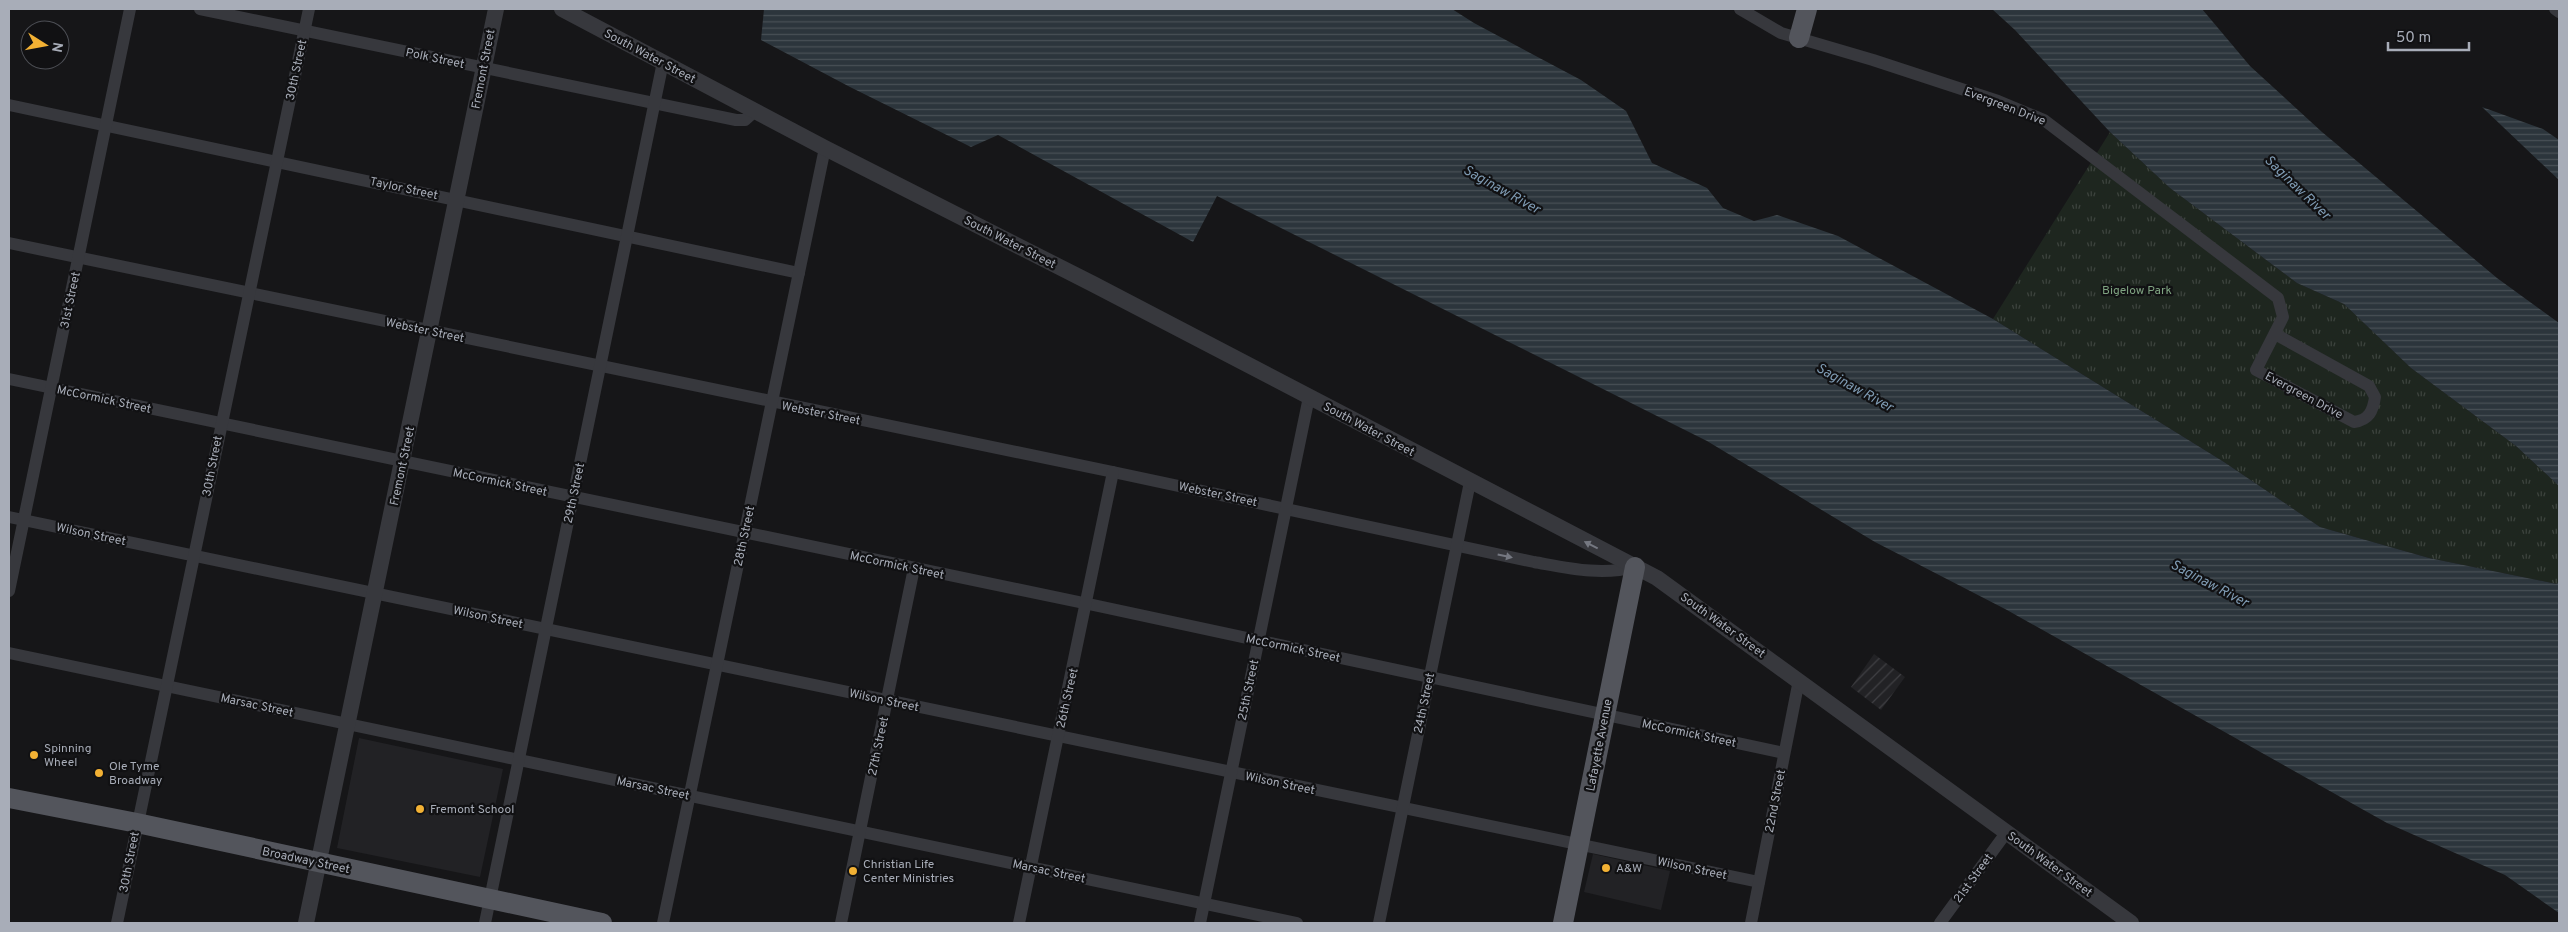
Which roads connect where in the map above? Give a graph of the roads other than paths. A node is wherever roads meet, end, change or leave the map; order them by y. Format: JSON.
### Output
{"nodes":[{"id":1,"x":130,"y":9,"type":"edge"},
{"id":2,"x":200,"y":9,"type":"edge"},
{"id":3,"x":309,"y":9,"type":"edge"},
{"id":4,"x":496,"y":9,"type":"edge"},
{"id":5,"x":562,"y":9,"type":"edge"},
{"id":6,"x":1740,"y":9,"type":"edge"},
{"id":7,"x":1807,"y":9,"type":"edge"},
{"id":8,"x":2555,"y":9,"type":"edge"},
{"id":9,"x":2559,"y":12,"type":"edge"},
{"id":10,"x":304,"y":30,"type":"junction"},
{"id":11,"x":1799,"y":38,"type":"junction"},
{"id":12,"x":663,"y":62,"type":"junction"},
{"id":13,"x":483,"y":68,"type":"junction"},
{"id":14,"x":654,"y":102,"type":"junction"},
{"id":15,"x":9,"y":105,"type":"edge"},
{"id":16,"x":756,"y":111,"type":"junction"},
{"id":17,"x":106,"y":126,"type":"junction"},
{"id":18,"x":825,"y":148,"type":"junction"},
{"id":19,"x":276,"y":161,"type":"junction"},
{"id":20,"x":457,"y":199,"type":"junction"},
{"id":21,"x":629,"y":236,"type":"junction"},
{"id":22,"x":9,"y":243,"type":"edge"},
{"id":23,"x":79,"y":258,"type":"junction"},
{"id":24,"x":799,"y":273,"type":"junction"},
{"id":25,"x":250,"y":293,"type":"junction"},
{"id":26,"x":430,"y":330,"type":"junction"},
{"id":27,"x":2276,"y":334,"type":"junction"},
{"id":28,"x":601,"y":367,"type":"junction"},
{"id":29,"x":9,"y":379,"type":"edge"},
{"id":30,"x":51,"y":388,"type":"junction"},
{"id":31,"x":1309,"y":397,"type":"junction"},
{"id":32,"x":771,"y":403,"type":"junction"},
{"id":33,"x":221,"y":424,"type":"junction"},
{"id":34,"x":402,"y":462,"type":"junction"},
{"id":35,"x":1113,"y":472,"type":"junction"},
{"id":36,"x":1470,"y":482,"type":"junction"},
{"id":37,"x":573,"y":498,"type":"junction"},
{"id":38,"x":1285,"y":509,"type":"junction"},
{"id":39,"x":9,"y":517,"type":"edge"},
{"id":40,"x":24,"y":520,"type":"junction"},
{"id":41,"x":744,"y":533,"type":"junction"},
{"id":42,"x":1457,"y":545,"type":"junction"},
{"id":43,"x":194,"y":556,"type":"junction"},
{"id":44,"x":1635,"y":567,"type":"junction"},
{"id":45,"x":914,"y":568,"type":"junction"},
{"id":46,"x":9,"y":591,"type":"edge"},
{"id":47,"x":374,"y":593,"type":"junction"},
{"id":48,"x":1086,"y":604,"type":"junction"},
{"id":49,"x":545,"y":629,"type":"junction"},
{"id":50,"x":1259,"y":641,"type":"junction"},
{"id":51,"x":9,"y":653,"type":"edge"},
{"id":52,"x":717,"y":664,"type":"junction"},
{"id":53,"x":1429,"y":678,"type":"junction"},
{"id":54,"x":1799,"y":680,"type":"junction"},
{"id":55,"x":168,"y":686,"type":"junction"},
{"id":56,"x":887,"y":701,"type":"junction"},
{"id":57,"x":1605,"y":715,"type":"junction"},
{"id":58,"x":347,"y":724,"type":"junction"},
{"id":59,"x":1058,"y":736,"type":"junction"},
{"id":60,"x":1784,"y":753,"type":"junction"},
{"id":61,"x":520,"y":761,"type":"junction"},
{"id":62,"x":1232,"y":772,"type":"junction"},
{"id":63,"x":691,"y":796,"type":"junction"},
{"id":64,"x":9,"y":798,"type":"edge"},
{"id":65,"x":1402,"y":808,"type":"junction"},
{"id":66,"x":137,"y":823,"type":"junction"},
{"id":67,"x":860,"y":833,"type":"junction"},
{"id":68,"x":2006,"y":833,"type":"junction"},
{"id":69,"x":1578,"y":845,"type":"junction"},
{"id":70,"x":318,"y":862,"type":"junction"},
{"id":71,"x":1031,"y":868,"type":"junction"},
{"id":72,"x":1759,"y":882,"type":"junction"},
{"id":73,"x":491,"y":899,"type":"junction"},
{"id":74,"x":1204,"y":904,"type":"junction"},
{"id":75,"x":117,"y":923,"type":"edge"},
{"id":76,"x":306,"y":923,"type":"edge"},
{"id":77,"x":485,"y":923,"type":"edge"},
{"id":78,"x":602,"y":923,"type":"edge"},
{"id":79,"x":663,"y":923,"type":"edge"},
{"id":80,"x":841,"y":923,"type":"edge"},
{"id":81,"x":1019,"y":923,"type":"edge"},
{"id":82,"x":1200,"y":923,"type":"edge"},
{"id":83,"x":1297,"y":923,"type":"edge"},
{"id":84,"x":1379,"y":923,"type":"edge"},
{"id":85,"x":1563,"y":923,"type":"edge"},
{"id":86,"x":1751,"y":923,"type":"edge"},
{"id":87,"x":1940,"y":923,"type":"edge"},
{"id":88,"x":2130,"y":923,"type":"edge"}],
"edges":[{"from":1,"to":17,"type":"street","name":"31st Street"},
{"from":2,"to":10,"type":"street","name":"Polk Street"},
{"from":3,"to":10,"type":"street","name":"30th Street"},
{"from":4,"to":13,"type":"street","name":"Fremont Street"},
{"from":5,"to":12,"type":"street","name":"South Water Street"},
{"from":6,"to":11,"type":"street","name":"Evergreen Drive"},
{"from":7,"to":11,"type":"main road"},
{"from":8,"to":9,"type":"street"},
{"from":10,"to":13,"type":"street","name":"Polk Street"},
{"from":10,"to":19,"type":"street","name":"30th Street"},
{"from":11,"to":27,"type":"street","name":"Evergreen Drive"},
{"from":12,"to":14,"type":"street","name":"29th Street"},
{"from":12,"to":16,"type":"street","name":"South Water Street"},
{"from":13,"to":14,"type":"street","name":"Polk Street"},
{"from":13,"to":20,"type":"street","name":"Fremont Street"},
{"from":14,"to":16,"type":"street","name":"Polk Street"},
{"from":14,"to":21,"type":"street","name":"29th Street"},
{"from":15,"to":17,"type":"street","name":"Taylor Street"},
{"from":16,"to":18,"type":"street","name":"South Water Street"},
{"from":17,"to":19,"type":"street","name":"Taylor Street"},
{"from":17,"to":23,"type":"street","name":"31st Street"},
{"from":18,"to":24,"type":"street","name":"28th Street"},
{"from":18,"to":31,"type":"street","name":"South Water Street"},
{"from":19,"to":20,"type":"street","name":"Taylor Street"},
{"from":19,"to":25,"type":"street","name":"30th Street"},
{"from":20,"to":21,"type":"street","name":"Taylor Street"},
{"from":20,"to":26,"type":"street","name":"Fremont Street"},
{"from":21,"to":24,"type":"street","name":"Taylor Street"},
{"from":21,"to":28,"type":"street","name":"29th Street"},
{"from":22,"to":23,"type":"street","name":"Webster Street"},
{"from":23,"to":25,"type":"street","name":"Webster Street"},
{"from":23,"to":30,"type":"street","name":"31st Street"},
{"from":24,"to":32,"type":"street","name":"28th Street"},
{"from":25,"to":26,"type":"street","name":"Webster Street"},
{"from":25,"to":33,"type":"street","name":"30th Street"},
{"from":26,"to":28,"type":"street","name":"Webster Street"},
{"from":26,"to":34,"type":"street","name":"Fremont Street"},
{"from":27,"to":27,"type":"street","name":"Evergreen Drive"},
{"from":28,"to":32,"type":"street","name":"Webster Street"},
{"from":28,"to":37,"type":"street","name":"29th Street"},
{"from":29,"to":30,"type":"street","name":"McCormick Street"},
{"from":30,"to":33,"type":"street","name":"McCormick Street"},
{"from":30,"to":40,"type":"street","name":"31st Street"},
{"from":31,"to":36,"type":"street","name":"South Water Street"},
{"from":31,"to":38,"type":"street","name":"25th Street"},
{"from":32,"to":35,"type":"street","name":"Webster Street"},
{"from":32,"to":41,"type":"street","name":"28th Street"},
{"from":33,"to":34,"type":"street","name":"McCormick Street"},
{"from":33,"to":43,"type":"street","name":"30th Street"},
{"from":34,"to":37,"type":"street","name":"McCormick Street"},
{"from":34,"to":47,"type":"street","name":"Fremont Street"},
{"from":35,"to":38,"type":"street","name":"Webster Street"},
{"from":35,"to":48,"type":"street","name":"26th Street"},
{"from":36,"to":42,"type":"street","name":"24th Street"},
{"from":44,"to":36,"type":"street","name":"South Water Street","one_way":true},
{"from":37,"to":41,"type":"street","name":"McCormick Street"},
{"from":37,"to":49,"type":"street","name":"29th Street"},
{"from":38,"to":42,"type":"street","name":"Webster Street"},
{"from":38,"to":50,"type":"street","name":"25th Street"},
{"from":39,"to":40,"type":"street","name":"Wilson Street"},
{"from":40,"to":43,"type":"street","name":"Wilson Street"},
{"from":40,"to":46,"type":"street","name":"31st Street"},
{"from":41,"to":45,"type":"street","name":"McCormick Street"},
{"from":41,"to":52,"type":"street","name":"28th Street"},
{"from":42,"to":44,"type":"street","name":"Webster Street","one_way":true},
{"from":42,"to":53,"type":"street","name":"24th Street"},
{"from":43,"to":47,"type":"street","name":"Wilson Street"},
{"from":43,"to":55,"type":"street","name":"30th Street"},
{"from":44,"to":54,"type":"street","name":"South Water Street"},
{"from":44,"to":57,"type":"main road","name":"Lafayette Avenue"},
{"from":45,"to":48,"type":"street","name":"McCormick Street"},
{"from":45,"to":56,"type":"street","name":"27th Street"},
{"from":47,"to":49,"type":"street","name":"Wilson Street"},
{"from":47,"to":58,"type":"street","name":"Fremont Street"},
{"from":48,"to":50,"type":"street","name":"McCormick Street"},
{"from":48,"to":59,"type":"street","name":"26th Street"},
{"from":49,"to":52,"type":"street","name":"Wilson Street"},
{"from":49,"to":61,"type":"street","name":"29th Street"},
{"from":50,"to":53,"type":"street","name":"McCormick Street"},
{"from":50,"to":62,"type":"street","name":"25th Street"},
{"from":51,"to":55,"type":"street","name":"Marsac Street"},
{"from":52,"to":56,"type":"street","name":"Wilson Street"},
{"from":52,"to":63,"type":"street","name":"28th Street"},
{"from":53,"to":57,"type":"street","name":"McCormick Street"},
{"from":53,"to":65,"type":"street","name":"24th Street"},
{"from":54,"to":60,"type":"street","name":"22nd Street"},
{"from":54,"to":68,"type":"street","name":"South Water Street"},
{"from":55,"to":58,"type":"street","name":"Marsac Street"},
{"from":55,"to":66,"type":"street","name":"30th Street"},
{"from":56,"to":59,"type":"street","name":"Wilson Street"},
{"from":56,"to":67,"type":"street","name":"27th Street"},
{"from":57,"to":60,"type":"street","name":"McCormick Street"},
{"from":57,"to":69,"type":"main road","name":"Lafayette Avenue"},
{"from":58,"to":61,"type":"street","name":"Marsac Street"},
{"from":58,"to":70,"type":"street","name":"Fremont Street"},
{"from":59,"to":62,"type":"street","name":"Wilson Street"},
{"from":59,"to":71,"type":"street","name":"26th Street"},
{"from":60,"to":72,"type":"street","name":"22nd Street"},
{"from":61,"to":63,"type":"street","name":"Marsac Street"},
{"from":61,"to":73,"type":"street","name":"29th Street"},
{"from":62,"to":65,"type":"street","name":"Wilson Street"},
{"from":62,"to":74,"type":"street","name":"25th Street"},
{"from":63,"to":67,"type":"street","name":"Marsac Street"},
{"from":63,"to":79,"type":"street","name":"28th Street"},
{"from":64,"to":66,"type":"main road","name":"Broadway Street"},
{"from":65,"to":69,"type":"street","name":"Wilson Street"},
{"from":65,"to":84,"type":"street","name":"24th Street"},
{"from":66,"to":70,"type":"main road","name":"Broadway Street"},
{"from":66,"to":75,"type":"street","name":"30th Street"},
{"from":67,"to":71,"type":"street","name":"Marsac Street"},
{"from":67,"to":80,"type":"street","name":"27th Street"},
{"from":68,"to":87,"type":"street","name":"21st Street"},
{"from":68,"to":88,"type":"street","name":"South Water Street"},
{"from":69,"to":72,"type":"street","name":"Wilson Street"},
{"from":69,"to":85,"type":"main road","name":"Lafayette Avenue"},
{"from":70,"to":73,"type":"main road","name":"Broadway Street"},
{"from":70,"to":76,"type":"street","name":"Fremont Street"},
{"from":71,"to":74,"type":"street","name":"Marsac Street"},
{"from":71,"to":81,"type":"street","name":"26th Street"},
{"from":72,"to":86,"type":"street","name":"22nd Street"},
{"from":73,"to":77,"type":"street","name":"29th Street"},
{"from":73,"to":78,"type":"main road","name":"Broadway Street"},
{"from":74,"to":82,"type":"street","name":"25th Street"},
{"from":74,"to":83,"type":"street","name":"Marsac Street"}]}
